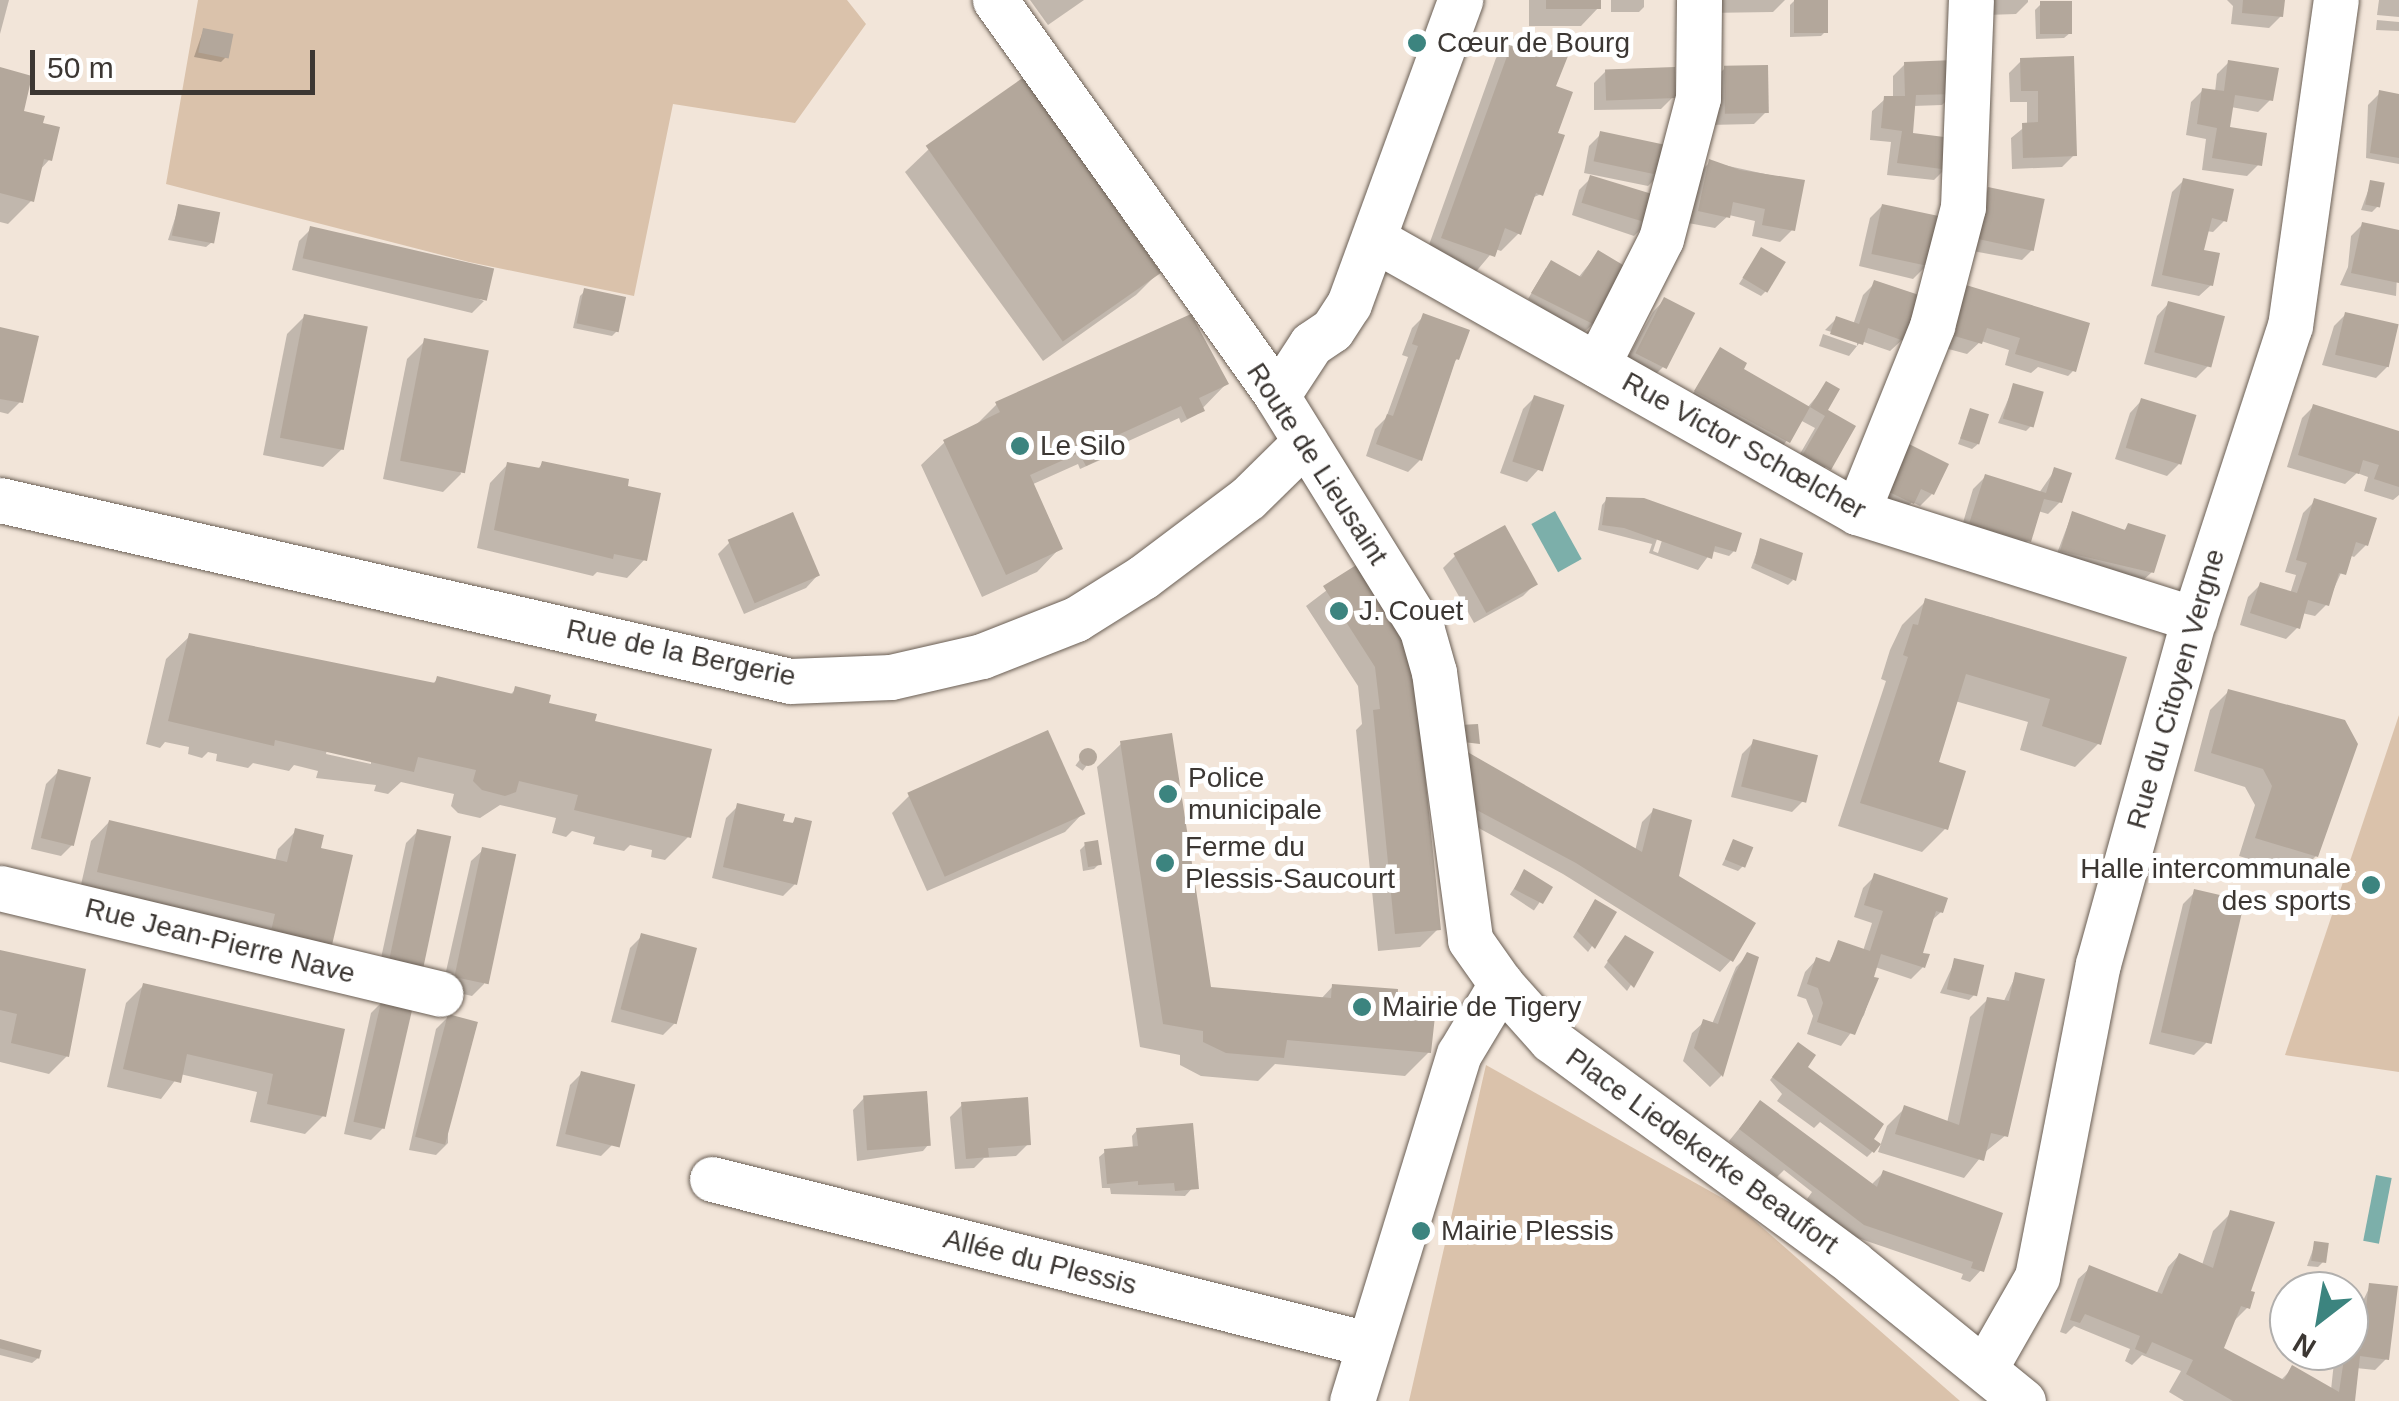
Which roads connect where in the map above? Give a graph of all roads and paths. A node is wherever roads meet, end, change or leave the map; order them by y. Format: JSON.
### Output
{"nodes":[{"id":1,"x":994,"y":0,"type":"edge"},
{"id":2,"x":1460,"y":0,"type":"edge"},
{"id":3,"x":1698,"y":0,"type":"edge"},
{"id":4,"x":1972,"y":0,"type":"edge"},
{"id":5,"x":2336,"y":0,"type":"edge"},
{"id":6,"x":1374,"y":238,"type":"junction"},
{"id":7,"x":1597,"y":365,"type":"junction"},
{"id":8,"x":1277,"y":396,"type":"junction"},
{"id":9,"x":1305,"y":442,"type":"junction"},
{"id":10,"x":0,"y":500,"type":"edge"},
{"id":11,"x":1857,"y":512,"type":"junction"},
{"id":12,"x":2194,"y":620,"type":"junction"},
{"id":13,"x":0,"y":888,"type":"edge"},
{"id":14,"x":1501,"y":984,"type":"junction"},
{"id":15,"x":440,"y":994,"type":"dead end"},
{"id":16,"x":712,"y":1180,"type":"dead end"},
{"id":17,"x":1368,"y":1344,"type":"junction"},
{"id":18,"x":1985,"y":1368,"type":"junction"},
{"id":19,"x":1352,"y":1401,"type":"edge"},
{"id":20,"x":2023,"y":1401,"type":"edge"}],
"edges":[{"from":1,"to":8,"type":"street","name":"Route de Lieusaint"},
{"from":2,"to":6,"type":"street"},
{"from":3,"to":7,"type":"street"},
{"from":4,"to":11,"type":"street"},
{"from":5,"to":12,"type":"street","name":"Rue du Citoyen Vergne"},
{"from":6,"to":7,"type":"street","name":"Rue Victor Schœlcher"},
{"from":6,"to":8,"type":"street"},
{"from":7,"to":11,"type":"street","name":"Rue Victor Schœlcher"},
{"from":8,"to":9,"type":"street","name":"Route de Lieusaint"},
{"from":9,"to":10,"type":"street","name":"Rue de la Bergerie"},
{"from":9,"to":14,"type":"street","name":"Route de Lieusaint"},
{"from":11,"to":12,"type":"street","name":"Rue Victor Schœlcher"},
{"from":12,"to":18,"type":"street","name":"Rue du Citoyen Vergne"},
{"from":13,"to":15,"type":"street","name":"Rue Jean-Pierre Nave"},
{"from":14,"to":17,"type":"street"},
{"from":14,"to":18,"type":"street","name":"Place Liedekerke Beaufort"},
{"from":16,"to":17,"type":"street","name":"Allée du Plessis"},
{"from":17,"to":19,"type":"street"},
{"from":18,"to":20,"type":"street","name":"Place Liedekerke Beaufort"}]}
